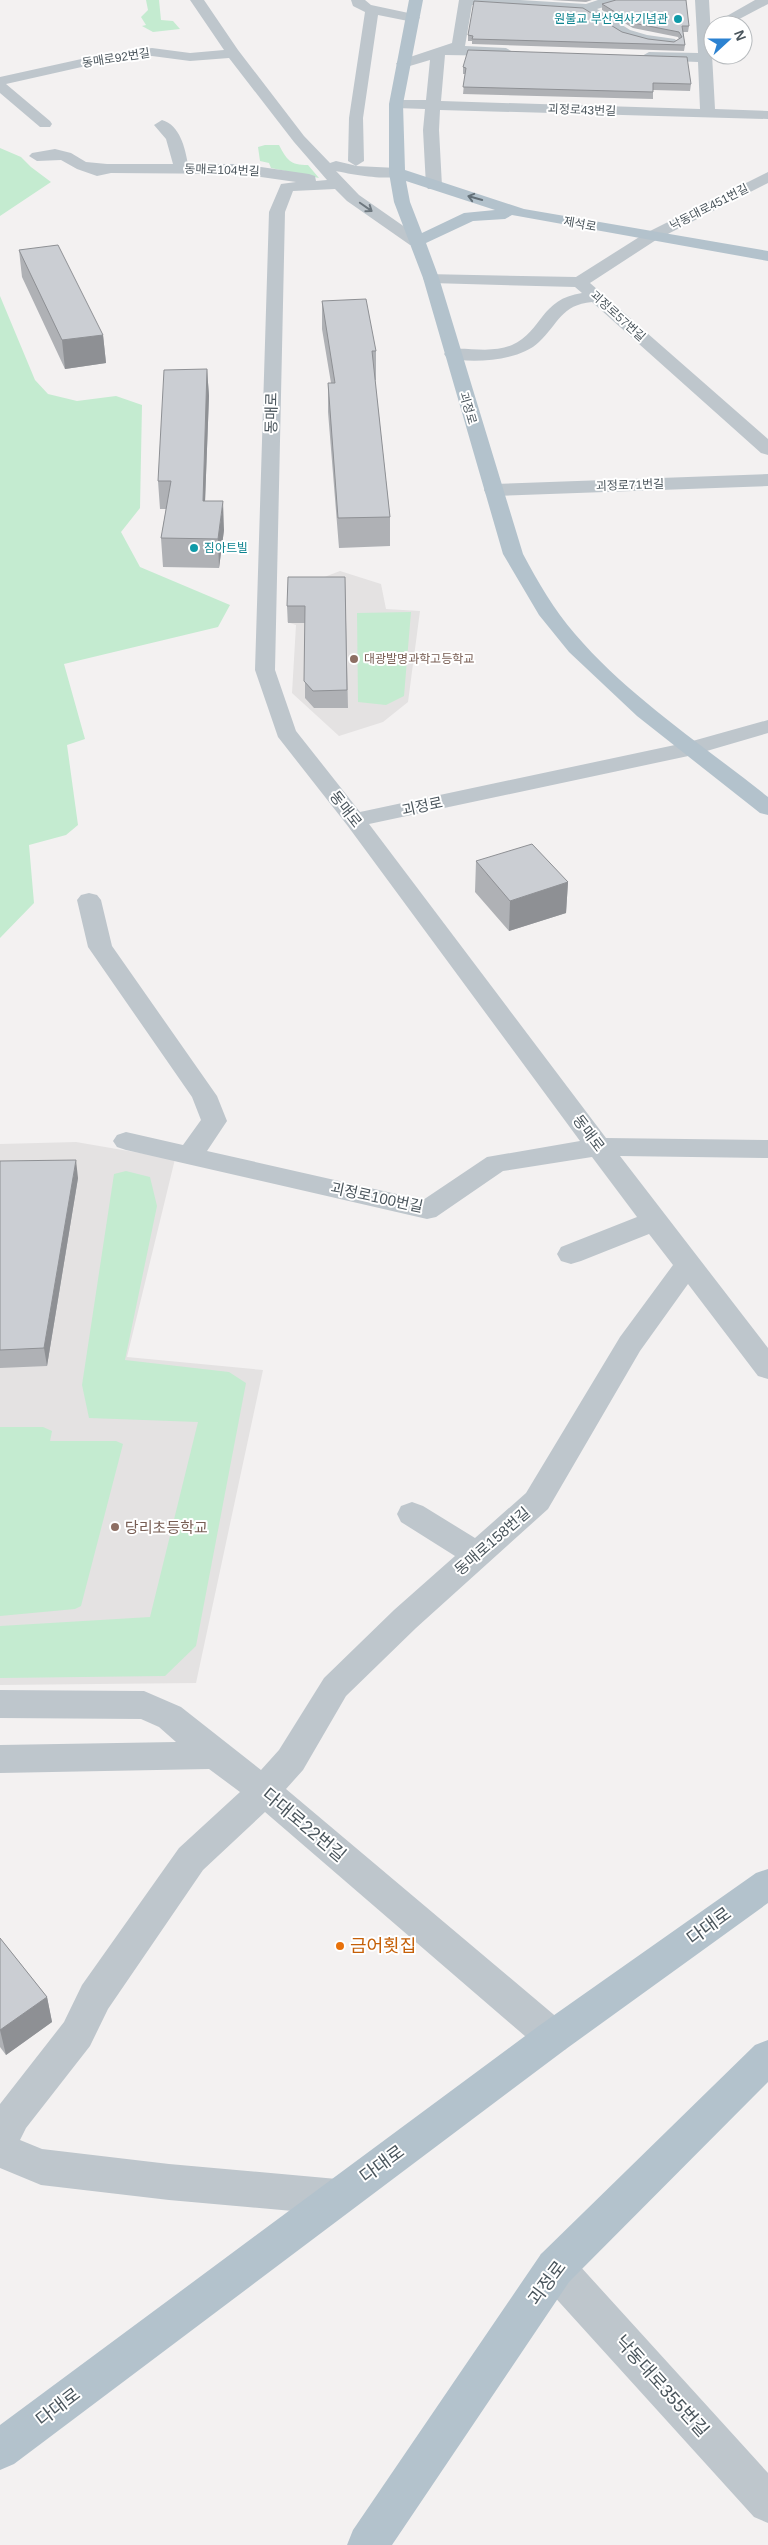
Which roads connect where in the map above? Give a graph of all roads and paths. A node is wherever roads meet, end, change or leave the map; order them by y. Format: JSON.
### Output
{"nodes":[{"id":1,"x":197,"y":0,"type":"edge"},
{"id":2,"x":358,"y":0,"type":"edge"},
{"id":3,"x":612,"y":0,"type":"edge"},
{"id":4,"x":702,"y":0,"type":"edge"},
{"id":5,"x":765,"y":0,"type":"edge"},
{"id":6,"x":466,"y":1,"type":"edge"},
{"id":7,"x":587,"y":8,"type":"junction"},
{"id":8,"x":372,"y":9,"type":"junction"},
{"id":9,"x":415,"y":9,"type":"edge"},
{"id":10,"x":704,"y":15,"type":"edge"},
{"id":11,"x":736,"y":15,"type":"edge"},
{"id":12,"x":753,"y":18,"type":"edge"},
{"id":13,"x":759,"y":18,"type":"dead end"},
{"id":14,"x":703,"y":41,"type":"edge"},
{"id":15,"x":703,"y":42,"type":"edge"},
{"id":16,"x":442,"y":51,"type":"junction"},
{"id":17,"x":233,"y":52,"type":"junction"},
{"id":18,"x":522,"y":52,"type":"edge"},
{"id":19,"x":638,"y":56,"type":"edge"},
{"id":20,"x":403,"y":64,"type":"junction"},
{"id":21,"x":707,"y":65,"type":"edge"},
{"id":22,"x":0,"y":81,"type":"edge"},
{"id":23,"x":0,"y":86,"type":"edge"},
{"id":24,"x":396,"y":104,"type":"junction"},
{"id":25,"x":435,"y":105,"type":"junction"},
{"id":26,"x":708,"y":113,"type":"junction"},
{"id":27,"x":768,"y":115,"type":"edge"},
{"id":28,"x":45,"y":124,"type":"dead end"},
{"id":29,"x":162,"y":124,"type":"dead end"},
{"id":30,"x":37,"y":156,"type":"dead end"},
{"id":31,"x":320,"y":160,"type":"junction"},
{"id":32,"x":356,"y":161,"type":"dead end"},
{"id":33,"x":181,"y":168,"type":"junction"},
{"id":34,"x":396,"y":173,"type":"junction"},
{"id":35,"x":768,"y":177,"type":"edge"},
{"id":36,"x":337,"y":183,"type":"junction"},
{"id":37,"x":434,"y":186,"type":"junction"},
{"id":38,"x":521,"y":213,"type":"junction"},
{"id":39,"x":650,"y":237,"type":"junction"},
{"id":40,"x":416,"y":242,"type":"junction"},
{"id":41,"x":768,"y":256,"type":"edge"},
{"id":42,"x":431,"y":278,"type":"junction"},
{"id":43,"x":579,"y":282,"type":"junction"},
{"id":44,"x":595,"y":297,"type":"junction"},
{"id":45,"x":453,"y":354,"type":"junction"},
{"id":46,"x":768,"y":449,"type":"edge"},
{"id":47,"x":768,"y":480,"type":"edge"},
{"id":48,"x":492,"y":490,"type":"junction"},
{"id":49,"x":768,"y":726,"type":"edge"},
{"id":50,"x":694,"y":748,"type":"junction"},
{"id":51,"x":768,"y":808,"type":"edge"},
{"id":52,"x":355,"y":820,"type":"junction"},
{"id":53,"x":89,"y":900,"type":"dead end"},
{"id":54,"x":126,"y":1141,"type":"dead end"},
{"id":55,"x":600,"y":1147,"type":"junction"},
{"id":56,"x":768,"y":1149,"type":"edge"},
{"id":57,"x":190,"y":1155,"type":"junction"},
{"id":58,"x":654,"y":1221,"type":"junction"},
{"id":59,"x":571,"y":1254,"type":"dead end"},
{"id":60,"x":688,"y":1264,"type":"junction"},
{"id":61,"x":768,"y":1368,"type":"edge"},
{"id":62,"x":412,"y":1514,"type":"dead end"},
{"id":63,"x":477,"y":1554,"type":"junction"},
{"id":64,"x":0,"y":1704,"type":"edge"},
{"id":65,"x":216,"y":1755,"type":"junction"},
{"id":66,"x":0,"y":1760,"type":"edge"},
{"id":67,"x":264,"y":1790,"type":"junction"},
{"id":68,"x":768,"y":1884,"type":"edge"},
{"id":69,"x":554,"y":2037,"type":"junction"},
{"id":70,"x":768,"y":2056,"type":"edge"},
{"id":71,"x":0,"y":2140,"type":"edge"},
{"id":72,"x":0,"y":2147,"type":"edge"},
{"id":73,"x":336,"y":2197,"type":"junction"},
{"id":74,"x":555,"y":2268,"type":"junction"},
{"id":75,"x":0,"y":2450,"type":"edge"},
{"id":76,"x":768,"y":2503,"type":"edge"},
{"id":77,"x":368,"y":2545,"type":"edge"}],
"edges":[{"from":1,"to":17,"type":"street"},
{"from":2,"to":8,"type":"street"},
{"from":3,"to":7,"type":"street"},
{"from":4,"to":10,"type":"street"},
{"from":5,"to":11,"type":"street"},
{"from":6,"to":7,"type":"street"},
{"from":6,"to":16,"type":"street"},
{"from":7,"to":14,"type":"street"},
{"from":8,"to":9,"type":"street"},
{"from":8,"to":32,"type":"street"},
{"from":9,"to":20,"type":"main road","name":"괴정로"},
{"from":12,"to":13,"type":"street"},
{"from":15,"to":19,"type":"street"},
{"from":16,"to":18,"type":"street"},
{"from":16,"to":20,"type":"street"},
{"from":16,"to":25,"type":"street"},
{"from":17,"to":22,"type":"street","name":"동매로92번길"},
{"from":17,"to":31,"type":"street"},
{"from":20,"to":24,"type":"main road","name":"괴정로"},
{"from":21,"to":26,"type":"street"},
{"from":23,"to":28,"type":"street"},
{"from":24,"to":25,"type":"street","name":"괴정로43번길"},
{"from":24,"to":34,"type":"main road","name":"괴정로"},
{"from":25,"to":26,"type":"street","name":"괴정로43번길"},
{"from":25,"to":37,"type":"street"},
{"from":26,"to":27,"type":"street","name":"괴정로43번길"},
{"from":29,"to":33,"type":"street"},
{"from":30,"to":33,"type":"street","name":"동매로104번길"},
{"from":31,"to":34,"type":"street"},
{"from":31,"to":36,"type":"street"},
{"from":33,"to":36,"type":"street","name":"동매로104번길"},
{"from":34,"to":37,"type":"main road","name":"제석로"},
{"from":34,"to":40,"type":"main road","name":"괴정로"},
{"from":35,"to":39,"type":"street","name":"낙동대로451번길"},
{"from":36,"to":40,"type":"street","one_way":true},
{"from":36,"to":52,"type":"street","name":"동매로"},
{"from":38,"to":37,"type":"main road","name":"제석로","one_way":true},
{"from":38,"to":39,"type":"main road","name":"제석로"},
{"from":38,"to":40,"type":"main road"},
{"from":39,"to":41,"type":"main road","name":"제석로"},
{"from":39,"to":43,"type":"street","name":"낙동대로451번길"},
{"from":40,"to":42,"type":"main road","name":"괴정로"},
{"from":42,"to":43,"type":"street","name":"괴정로57번길"},
{"from":42,"to":45,"type":"main road","name":"괴정로"},
{"from":43,"to":44,"type":"street","name":"괴정로57번길"},
{"from":44,"to":45,"type":"street"},
{"from":44,"to":46,"type":"street","name":"괴정로57번길"},
{"from":45,"to":48,"type":"main road","name":"괴정로"},
{"from":47,"to":48,"type":"street","name":"괴정로71번길"},
{"from":48,"to":50,"type":"main road","name":"괴정로"},
{"from":49,"to":50,"type":"street"},
{"from":50,"to":51,"type":"main road","name":"괴정로"},
{"from":50,"to":52,"type":"street","name":"괴정로"},
{"from":52,"to":55,"type":"street","name":"동매로"},
{"from":53,"to":57,"type":"street"},
{"from":54,"to":57,"type":"street","name":"괴정로100번길"},
{"from":55,"to":56,"type":"street","name":"괴정로100번길"},
{"from":55,"to":57,"type":"street","name":"괴정로100번길"},
{"from":55,"to":58,"type":"street","name":"동매로"},
{"from":58,"to":59,"type":"street"},
{"from":58,"to":60,"type":"street","name":"동매로"},
{"from":60,"to":61,"type":"street","name":"동매로"},
{"from":60,"to":63,"type":"street","name":"동매로158번길"},
{"from":62,"to":63,"type":"street"},
{"from":63,"to":67,"type":"street","name":"동매로158번길"},
{"from":64,"to":65,"type":"street","name":"다대로22번길"},
{"from":65,"to":66,"type":"street"},
{"from":65,"to":67,"type":"street","name":"다대로22번길"},
{"from":67,"to":69,"type":"street","name":"다대로22번길"},
{"from":67,"to":71,"type":"street","name":"동매로158번길"},
{"from":68,"to":69,"type":"main road","name":"다대로"},
{"from":69,"to":73,"type":"main road","name":"다대로"},
{"from":70,"to":74,"type":"main road","name":"괴정로"},
{"from":72,"to":73,"type":"street"},
{"from":73,"to":75,"type":"main road","name":"다대로"},
{"from":74,"to":76,"type":"street","name":"낙동대로355번길"},
{"from":74,"to":77,"type":"main road","name":"괴정로"}]}
